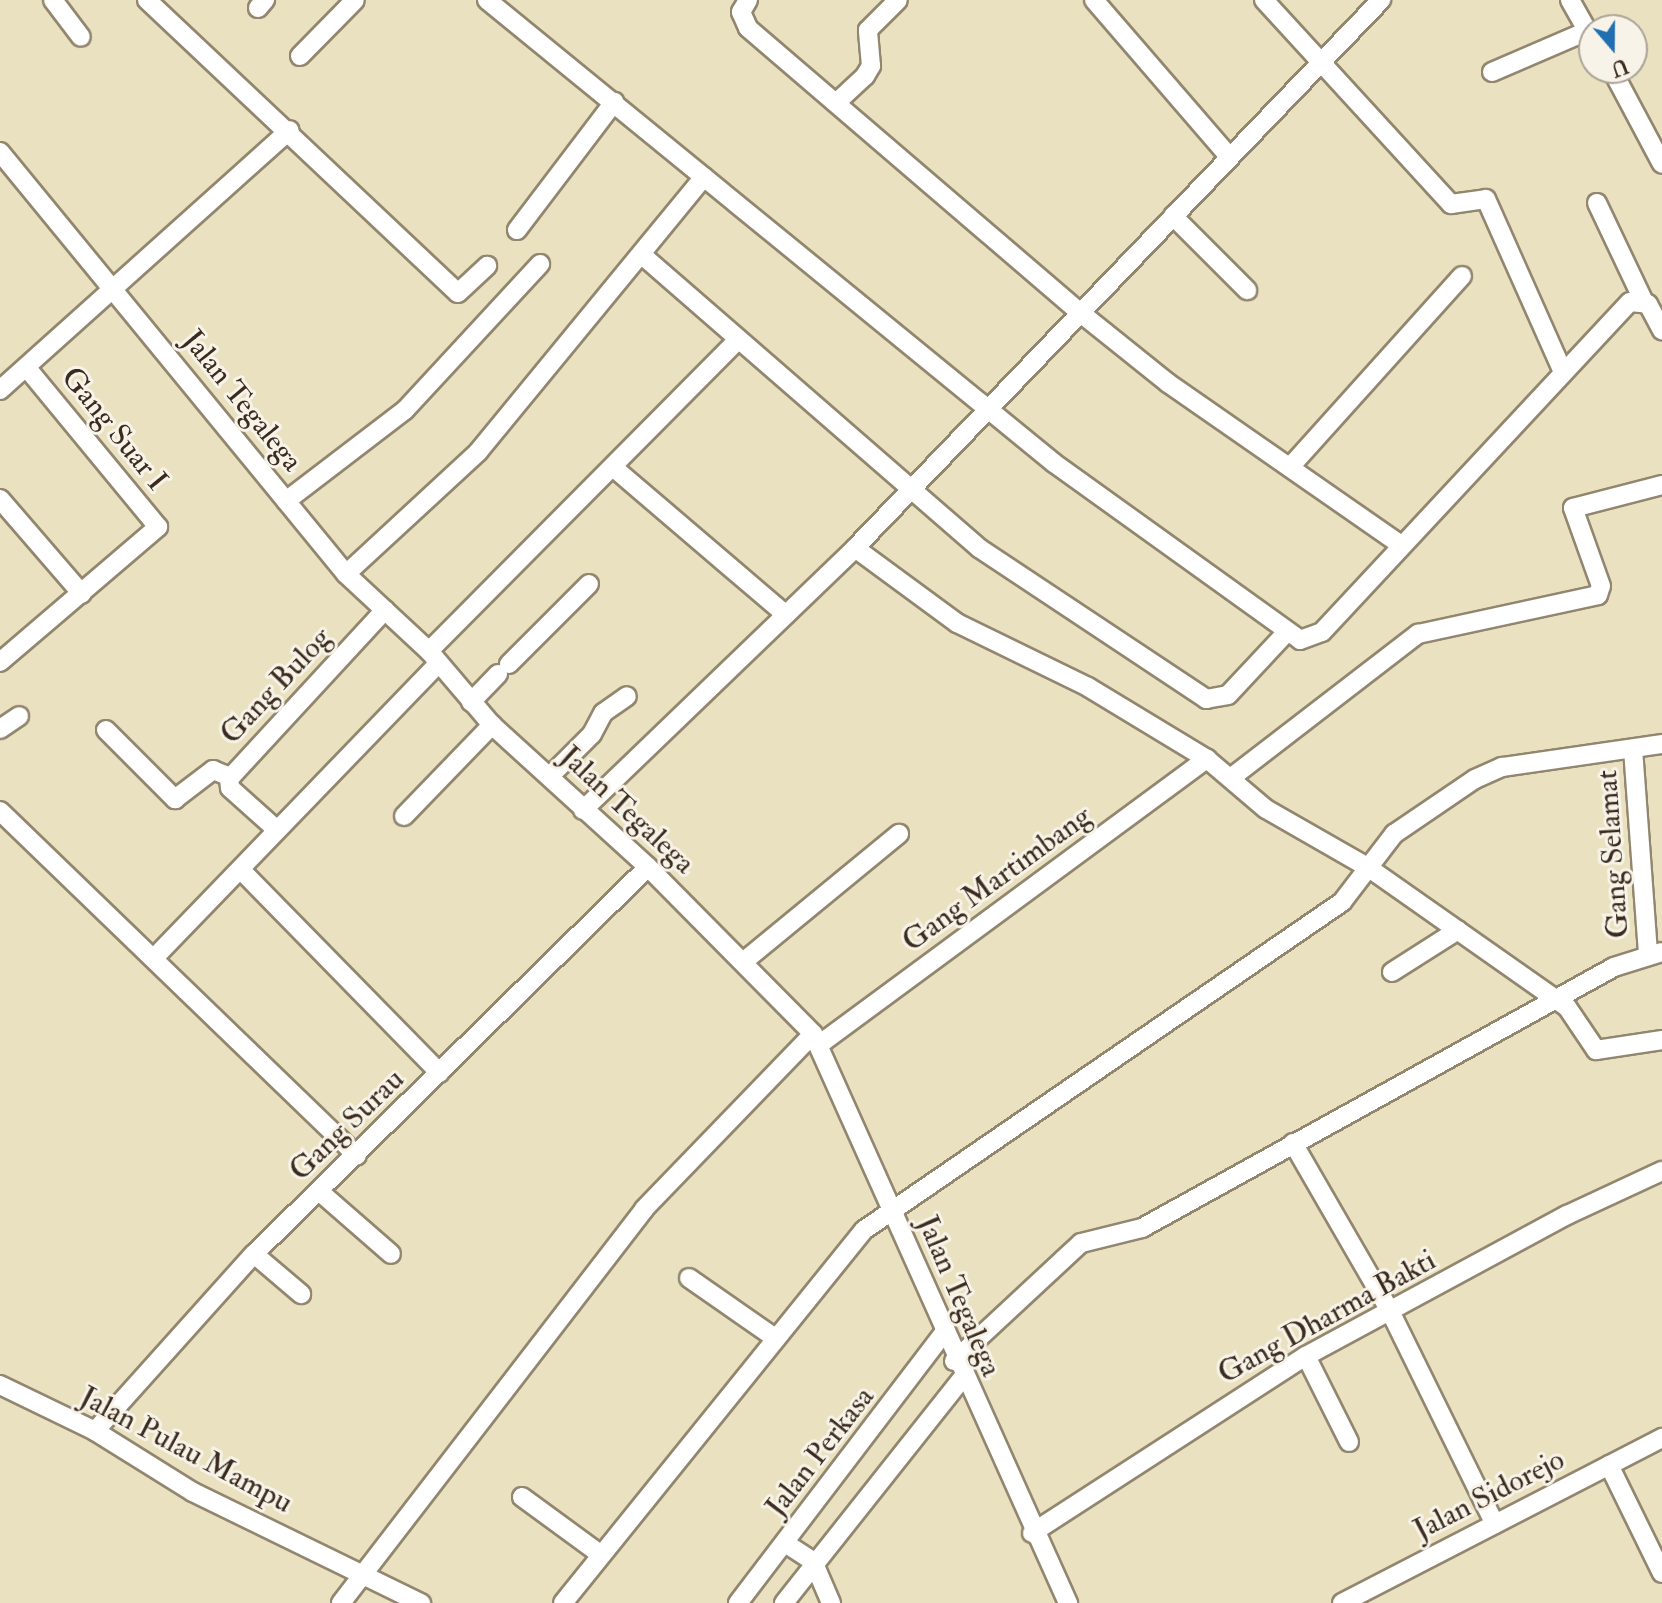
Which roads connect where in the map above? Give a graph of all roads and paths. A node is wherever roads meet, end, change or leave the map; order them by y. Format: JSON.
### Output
{"nodes":[{"id":1,"x":53,"y":0,"type":"edge"},
{"id":2,"x":147,"y":0,"type":"edge"},
{"id":3,"x":355,"y":0,"type":"edge"},
{"id":4,"x":487,"y":0,"type":"edge"},
{"id":5,"x":748,"y":0,"type":"edge"},
{"id":6,"x":898,"y":0,"type":"edge"},
{"id":7,"x":1094,"y":0,"type":"edge"},
{"id":8,"x":1264,"y":0,"type":"edge"},
{"id":9,"x":1381,"y":0,"type":"edge"},
{"id":10,"x":81,"y":37,"type":"dead end"},
{"id":11,"x":1578,"y":39,"type":"edge"},
{"id":12,"x":300,"y":56,"type":"dead end"},
{"id":13,"x":1317,"y":60,"type":"junction"},
{"id":14,"x":1492,"y":72,"type":"dead end"},
{"id":15,"x":1619,"y":84,"type":"edge"},
{"id":16,"x":614,"y":102,"type":"junction"},
{"id":17,"x":836,"y":103,"type":"junction"},
{"id":18,"x":290,"y":130,"type":"junction"},
{"id":19,"x":0,"y":152,"type":"edge"},
{"id":20,"x":1228,"y":155,"type":"junction"},
{"id":21,"x":1662,"y":164,"type":"edge"},
{"id":22,"x":704,"y":177,"type":"junction"},
{"id":23,"x":1597,"y":204,"type":"dead end"},
{"id":24,"x":1173,"y":216,"type":"junction"},
{"id":25,"x":516,"y":230,"type":"dead end"},
{"id":26,"x":642,"y":255,"type":"junction"},
{"id":27,"x":540,"y":264,"type":"dead end"},
{"id":28,"x":487,"y":266,"type":"dead end"},
{"id":29,"x":1462,"y":276,"type":"dead end"},
{"id":30,"x":116,"y":288,"type":"junction"},
{"id":31,"x":1247,"y":290,"type":"dead end"},
{"id":32,"x":1644,"y":302,"type":"junction"},
{"id":33,"x":1082,"y":314,"type":"junction"},
{"id":34,"x":1662,"y":330,"type":"edge"},
{"id":35,"x":738,"y":340,"type":"junction"},
{"id":36,"x":27,"y":368,"type":"junction"},
{"id":37,"x":1562,"y":370,"type":"junction"},
{"id":38,"x":0,"y":390,"type":"edge"},
{"id":39,"x":989,"y":409,"type":"junction"},
{"id":40,"x":1290,"y":467,"type":"junction"},
{"id":41,"x":614,"y":468,"type":"junction"},
{"id":42,"x":1662,"y":485,"type":"edge"},
{"id":43,"x":908,"y":490,"type":"junction"},
{"id":44,"x":0,"y":499,"type":"edge"},
{"id":45,"x":286,"y":501,"type":"junction"},
{"id":46,"x":1400,"y":544,"type":"junction"},
{"id":47,"x":855,"y":548,"type":"junction"},
{"id":48,"x":346,"y":574,"type":"junction"},
{"id":49,"x":589,"y":584,"type":"dead end"},
{"id":50,"x":82,"y":594,"type":"junction"},
{"id":51,"x":385,"y":610,"type":"junction"},
{"id":52,"x":786,"y":615,"type":"junction"},
{"id":53,"x":1287,"y":632,"type":"junction"},
{"id":54,"x":434,"y":658,"type":"junction"},
{"id":55,"x":0,"y":662,"type":"edge"},
{"id":56,"x":627,"y":696,"type":"dead end"},
{"id":57,"x":471,"y":702,"type":"junction"},
{"id":58,"x":19,"y":716,"type":"dead end"},
{"id":59,"x":492,"y":725,"type":"junction"},
{"id":60,"x":0,"y":729,"type":"edge"},
{"id":61,"x":106,"y":730,"type":"dead end"},
{"id":62,"x":1662,"y":744,"type":"edge"},
{"id":63,"x":1633,"y":749,"type":"junction"},
{"id":64,"x":1207,"y":759,"type":"junction"},
{"id":65,"x":550,"y":776,"type":"junction"},
{"id":66,"x":1232,"y":776,"type":"junction"},
{"id":67,"x":230,"y":777,"type":"junction"},
{"id":68,"x":583,"y":810,"type":"junction"},
{"id":69,"x":0,"y":811,"type":"edge"},
{"id":70,"x":404,"y":816,"type":"dead end"},
{"id":71,"x":276,"y":830,"type":"junction"},
{"id":72,"x":899,"y":834,"type":"dead end"},
{"id":73,"x":648,"y":867,"type":"junction"},
{"id":74,"x":1369,"y":868,"type":"junction"},
{"id":75,"x":241,"y":870,"type":"junction"},
{"id":76,"x":1458,"y":930,"type":"junction"},
{"id":77,"x":1655,"y":954,"type":"edge"},
{"id":78,"x":154,"y":958,"type":"junction"},
{"id":79,"x":743,"y":962,"type":"junction"},
{"id":80,"x":1392,"y":972,"type":"dead end"},
{"id":81,"x":1553,"y":1002,"type":"junction"},
{"id":82,"x":817,"y":1039,"type":"junction"},
{"id":83,"x":1662,"y":1040,"type":"edge"},
{"id":84,"x":440,"y":1073,"type":"junction"},
{"id":85,"x":1293,"y":1143,"type":"junction"},
{"id":86,"x":356,"y":1156,"type":"junction"},
{"id":87,"x":1662,"y":1171,"type":"edge"},
{"id":88,"x":320,"y":1192,"type":"junction"},
{"id":89,"x":892,"y":1212,"type":"junction"},
{"id":90,"x":254,"y":1254,"type":"junction"},
{"id":91,"x":391,"y":1254,"type":"dead end"},
{"id":92,"x":689,"y":1278,"type":"dead end"},
{"id":93,"x":301,"y":1294,"type":"dead end"},
{"id":94,"x":1391,"y":1313,"type":"junction"},
{"id":95,"x":943,"y":1334,"type":"junction"},
{"id":96,"x":772,"y":1336,"type":"junction"},
{"id":97,"x":1306,"y":1356,"type":"junction"},
{"id":98,"x":959,"y":1369,"type":"junction"},
{"id":99,"x":0,"y":1385,"type":"edge"},
{"id":100,"x":95,"y":1431,"type":"junction"},
{"id":101,"x":1662,"y":1438,"type":"edge"},
{"id":102,"x":1349,"y":1442,"type":"dead end"},
{"id":103,"x":1609,"y":1465,"type":"junction"},
{"id":104,"x":522,"y":1497,"type":"dead end"},
{"id":105,"x":1495,"y":1524,"type":"junction"},
{"id":106,"x":1032,"y":1533,"type":"junction"},
{"id":107,"x":785,"y":1543,"type":"junction"},
{"id":108,"x":600,"y":1554,"type":"junction"},
{"id":109,"x":813,"y":1561,"type":"junction"},
{"id":110,"x":365,"y":1573,"type":"junction"},
{"id":111,"x":1662,"y":1573,"type":"edge"},
{"id":112,"x":341,"y":1603,"type":"edge"},
{"id":113,"x":421,"y":1603,"type":"edge"},
{"id":114,"x":563,"y":1603,"type":"edge"},
{"id":115,"x":738,"y":1603,"type":"edge"},
{"id":116,"x":784,"y":1603,"type":"edge"},
{"id":117,"x":831,"y":1603,"type":"edge"},
{"id":118,"x":1068,"y":1603,"type":"edge"},
{"id":119,"x":1342,"y":1603,"type":"edge"}],
"edges":[{"from":1,"to":10,"type":"street"},
{"from":2,"to":18,"type":"street"},
{"from":3,"to":12,"type":"street"},
{"from":4,"to":16,"type":"street"},
{"from":5,"to":17,"type":"street"},
{"from":6,"to":17,"type":"street"},
{"from":7,"to":20,"type":"street"},
{"from":8,"to":13,"type":"street"},
{"from":9,"to":13,"type":"street"},
{"from":11,"to":14,"type":"street"},
{"from":13,"to":20,"type":"street"},
{"from":13,"to":37,"type":"street"},
{"from":15,"to":21,"type":"street"},
{"from":16,"to":22,"type":"street"},
{"from":16,"to":25,"type":"street"},
{"from":17,"to":33,"type":"street"},
{"from":18,"to":28,"type":"street"},
{"from":18,"to":30,"type":"street"},
{"from":19,"to":30,"type":"street","name":"Jalan Tegalega"},
{"from":20,"to":24,"type":"street"},
{"from":22,"to":26,"type":"street"},
{"from":22,"to":39,"type":"street"},
{"from":23,"to":32,"type":"street"},
{"from":24,"to":31,"type":"street"},
{"from":24,"to":33,"type":"street"},
{"from":26,"to":35,"type":"street"},
{"from":26,"to":48,"type":"street"},
{"from":27,"to":45,"type":"street"},
{"from":29,"to":40,"type":"street"},
{"from":30,"to":36,"type":"street"},
{"from":30,"to":45,"type":"street","name":"Jalan Tegalega"},
{"from":32,"to":34,"type":"street"},
{"from":32,"to":37,"type":"street"},
{"from":33,"to":39,"type":"street"},
{"from":33,"to":40,"type":"street"},
{"from":35,"to":41,"type":"street"},
{"from":35,"to":43,"type":"street"},
{"from":36,"to":38,"type":"street"},
{"from":36,"to":50,"type":"street","name":"Gang Suar I"},
{"from":37,"to":46,"type":"street"},
{"from":39,"to":43,"type":"street"},
{"from":39,"to":53,"type":"street"},
{"from":40,"to":46,"type":"street"},
{"from":41,"to":52,"type":"street"},
{"from":41,"to":54,"type":"street"},
{"from":42,"to":66,"type":"street"},
{"from":43,"to":47,"type":"street"},
{"from":43,"to":53,"type":"street"},
{"from":44,"to":50,"type":"street"},
{"from":45,"to":48,"type":"street","name":"Jalan Tegalega"},
{"from":46,"to":53,"type":"street"},
{"from":47,"to":52,"type":"street"},
{"from":47,"to":64,"type":"street"},
{"from":48,"to":51,"type":"street","name":"Jalan Tegalega"},
{"from":49,"to":57,"type":"street"},
{"from":50,"to":55,"type":"street"},
{"from":51,"to":54,"type":"street","name":"Jalan Tegalega"},
{"from":51,"to":67,"type":"street","name":"Gang Bulog"},
{"from":52,"to":68,"type":"street"},
{"from":54,"to":57,"type":"street","name":"Jalan Tegalega"},
{"from":54,"to":71,"type":"street"},
{"from":56,"to":65,"type":"street"},
{"from":57,"to":59,"type":"street","name":"Jalan Tegalega"},
{"from":58,"to":60,"type":"street"},
{"from":59,"to":65,"type":"street","name":"Jalan Tegalega"},
{"from":59,"to":70,"type":"street"},
{"from":61,"to":67,"type":"street"},
{"from":62,"to":63,"type":"street"},
{"from":63,"to":74,"type":"street"},
{"from":63,"to":77,"type":"street","name":"Gang Selamat"},
{"from":64,"to":66,"type":"street"},
{"from":64,"to":82,"type":"street","name":"Gang Martimbang"},
{"from":65,"to":68,"type":"street","name":"Jalan Tegalega"},
{"from":66,"to":74,"type":"street"},
{"from":67,"to":71,"type":"street","name":"Gang Bulog"},
{"from":68,"to":73,"type":"street","name":"Jalan Tegalega"},
{"from":69,"to":78,"type":"street"},
{"from":71,"to":75,"type":"street"},
{"from":72,"to":79,"type":"street"},
{"from":73,"to":79,"type":"street","name":"Jalan Tegalega"},
{"from":73,"to":84,"type":"street","name":"Gang Surau"},
{"from":74,"to":76,"type":"street"},
{"from":74,"to":89,"type":"street"},
{"from":75,"to":78,"type":"street"},
{"from":75,"to":84,"type":"street"},
{"from":76,"to":80,"type":"street"},
{"from":76,"to":81,"type":"street"},
{"from":77,"to":81,"type":"street"},
{"from":78,"to":86,"type":"street"},
{"from":79,"to":82,"type":"street","name":"Jalan Tegalega"},
{"from":81,"to":83,"type":"street"},
{"from":81,"to":85,"type":"street"},
{"from":82,"to":89,"type":"street","name":"Jalan Tegalega"},
{"from":82,"to":110,"type":"street","name":"Gang Martimbang"},
{"from":84,"to":86,"type":"street","name":"Gang Surau"},
{"from":85,"to":94,"type":"street"},
{"from":85,"to":98,"type":"street"},
{"from":86,"to":88,"type":"street","name":"Gang Surau"},
{"from":87,"to":94,"type":"street","name":"Gang Dharma Bakti"},
{"from":88,"to":90,"type":"street","name":"Gang Surau"},
{"from":88,"to":91,"type":"street"},
{"from":89,"to":95,"type":"street","name":"Jalan Tegalega"},
{"from":89,"to":96,"type":"street"},
{"from":90,"to":93,"type":"street"},
{"from":90,"to":100,"type":"street","name":"Gang Surau"},
{"from":92,"to":96,"type":"street"},
{"from":94,"to":97,"type":"street","name":"Gang Dharma Bakti"},
{"from":94,"to":105,"type":"street"},
{"from":95,"to":98,"type":"street","name":"Jalan Tegalega"},
{"from":95,"to":107,"type":"street","name":"Jalan Perkasa"},
{"from":96,"to":108,"type":"street"},
{"from":97,"to":102,"type":"street"},
{"from":97,"to":106,"type":"street","name":"Gang Dharma Bakti"},
{"from":98,"to":106,"type":"street","name":"Jalan Tegalega"},
{"from":98,"to":109,"type":"street"},
{"from":99,"to":100,"type":"street","name":"Jalan Pulau Mampu"},
{"from":100,"to":110,"type":"street","name":"Jalan Pulau Mampu"},
{"from":101,"to":103,"type":"street","name":"Jalan Sidorejo"},
{"from":103,"to":105,"type":"street","name":"Jalan Sidorejo"},
{"from":103,"to":111,"type":"street"},
{"from":104,"to":108,"type":"street"},
{"from":105,"to":119,"type":"street","name":"Jalan Sidorejo"},
{"from":106,"to":118,"type":"street","name":"Jalan Tegalega"},
{"from":107,"to":109,"type":"street"},
{"from":107,"to":115,"type":"street","name":"Jalan Perkasa"},
{"from":108,"to":114,"type":"street"},
{"from":109,"to":116,"type":"street"},
{"from":109,"to":117,"type":"street"},
{"from":110,"to":112,"type":"street","name":"Gang Martimbang"},
{"from":110,"to":113,"type":"street","name":"Jalan Pulau Mampu"}]}
